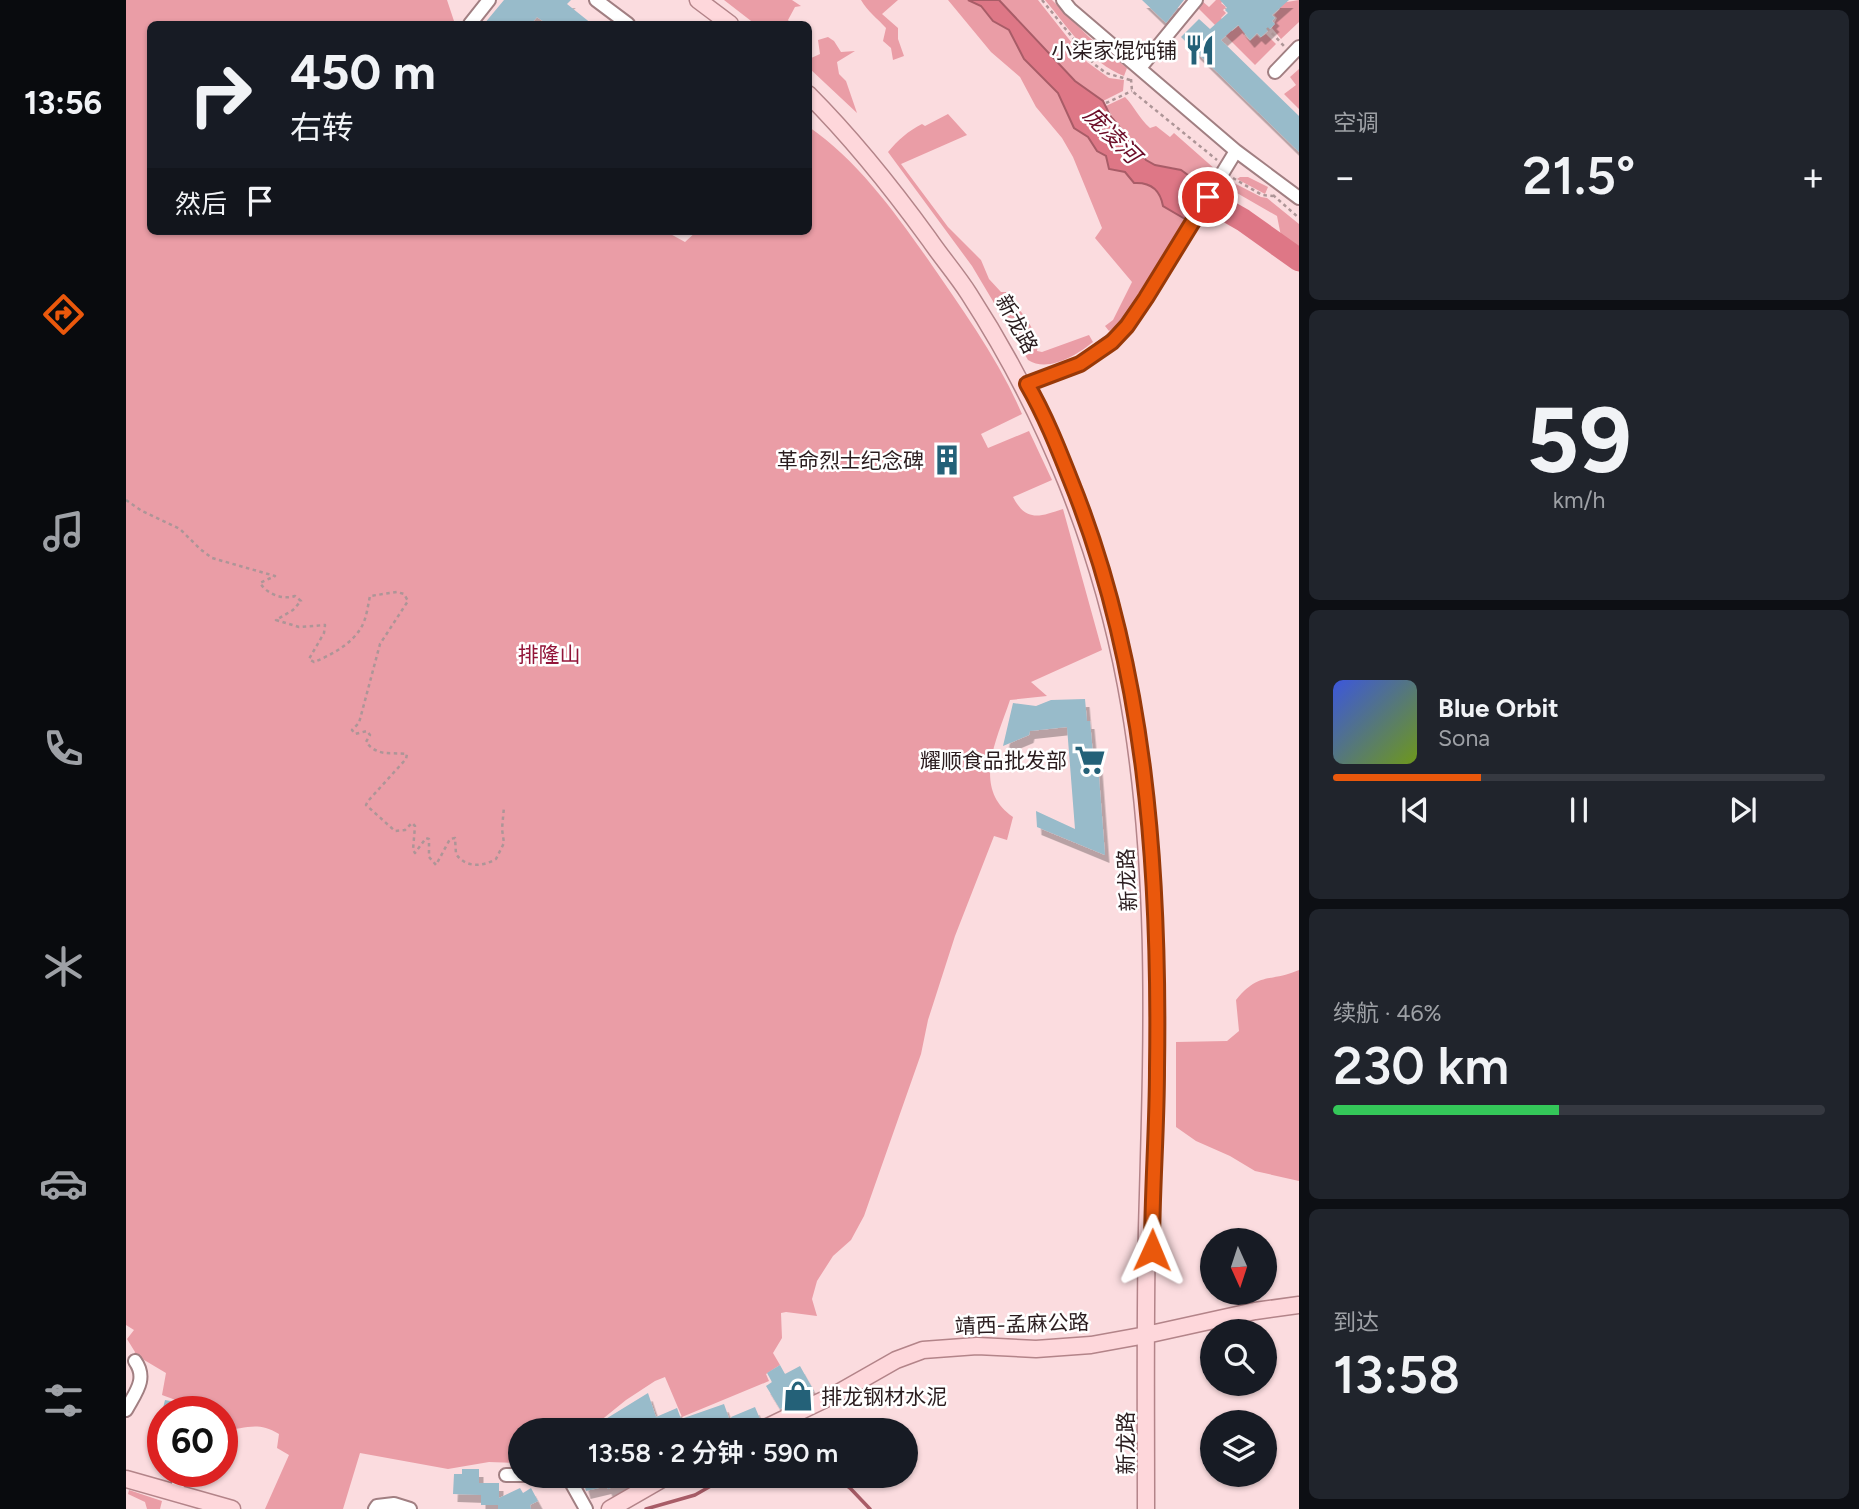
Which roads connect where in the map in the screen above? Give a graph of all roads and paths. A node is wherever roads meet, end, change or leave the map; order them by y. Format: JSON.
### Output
{"nodes":[{"id":1,"x":489,"y":0,"type":"edge"},
{"id":2,"x":596,"y":0,"type":"edge"},
{"id":3,"x":698,"y":0,"type":"edge"},
{"id":4,"x":710,"y":0,"type":"edge"},
{"id":5,"x":1042,"y":0,"type":"edge"},
{"id":6,"x":1063,"y":0,"type":"edge"},
{"id":7,"x":1196,"y":0,"type":"edge"},
{"id":8,"x":472,"y":21,"type":"edge"},
{"id":9,"x":624,"y":21,"type":"edge"},
{"id":10,"x":726,"y":21,"type":"edge"},
{"id":11,"x":736,"y":21,"type":"edge"},
{"id":12,"x":1267,"y":28,"type":"dead end"},
{"id":13,"x":1295,"y":51,"type":"edge"},
{"id":14,"x":1140,"y":68,"type":"junction"},
{"id":15,"x":1275,"y":72,"type":"dead end"},
{"id":16,"x":1130,"y":80,"type":"junction"},
{"id":17,"x":812,"y":88,"type":"edge"},
{"id":18,"x":1132,"y":91,"type":"junction"},
{"id":19,"x":812,"y":98,"type":"edge"},
{"id":20,"x":1106,"y":103,"type":"dead end"},
{"id":21,"x":1236,"y":151,"type":"junction"},
{"id":22,"x":1222,"y":175,"type":"junction"},
{"id":23,"x":1273,"y":196,"type":"dead end"},
{"id":24,"x":1299,"y":198,"type":"edge"},
{"id":25,"x":1025,"y":385,"type":"junction"},
{"id":26,"x":126,"y":500,"type":"edge"},
{"id":27,"x":504,"y":807,"type":"dead end"},
{"id":28,"x":1299,"y":1305,"type":"edge"},
{"id":29,"x":1146,"y":1335,"type":"junction"},
{"id":30,"x":135,"y":1361,"type":"dead end"},
{"id":31,"x":126,"y":1410,"type":"edge"},
{"id":32,"x":786,"y":1418,"type":"edge"},
{"id":33,"x":126,"y":1479,"type":"edge"},
{"id":34,"x":177,"y":1487,"type":"edge"},
{"id":35,"x":574,"y":1488,"type":"edge"},
{"id":36,"x":646,"y":1488,"type":"edge"},
{"id":37,"x":176,"y":1493,"type":"junction"},
{"id":38,"x":232,"y":1509,"type":"edge"},
{"id":39,"x":375,"y":1509,"type":"edge"},
{"id":40,"x":410,"y":1509,"type":"edge"},
{"id":41,"x":586,"y":1509,"type":"edge"},
{"id":42,"x":610,"y":1509,"type":"edge"},
{"id":43,"x":1146,"y":1509,"type":"edge"}],
"edges":[{"from":1,"to":8,"type":"street"},
{"from":2,"to":9,"type":"street"},
{"from":3,"to":10,"type":"main road"},
{"from":4,"to":11,"type":"main road"},
{"from":5,"to":16,"type":"path"},
{"from":6,"to":14,"type":"street"},
{"from":7,"to":14,"type":"street"},
{"from":12,"to":13,"type":"path"},
{"from":13,"to":15,"type":"street"},
{"from":14,"to":16,"type":"path"},
{"from":14,"to":21,"type":"street"},
{"from":16,"to":18,"type":"path"},
{"from":17,"to":25,"type":"main road","name":"新龙路"},
{"from":18,"to":20,"type":"path"},
{"from":18,"to":22,"type":"path"},
{"from":19,"to":25,"type":"main road","name":"新龙路"},
{"from":21,"to":22,"type":"street"},
{"from":21,"to":24,"type":"street"},
{"from":22,"to":23,"type":"path"},
{"from":22,"to":25,"type":"street"},
{"from":25,"to":29,"type":"main road","name":"新龙路"},
{"from":26,"to":27,"type":"path"},
{"from":28,"to":29,"type":"main road","name":"靖西-孟麻公路"},
{"from":29,"to":32,"type":"main road","name":"靖西-孟麻公路"},
{"from":29,"to":43,"type":"main road","name":"新龙路"},
{"from":30,"to":31,"type":"street"},
{"from":33,"to":37,"type":"main road"},
{"from":34,"to":37,"type":"street"},
{"from":35,"to":41,"type":"street"},
{"from":36,"to":42,"type":"main road"},
{"from":37,"to":38,"type":"main road"},
{"from":39,"to":40,"type":"street"}]}
